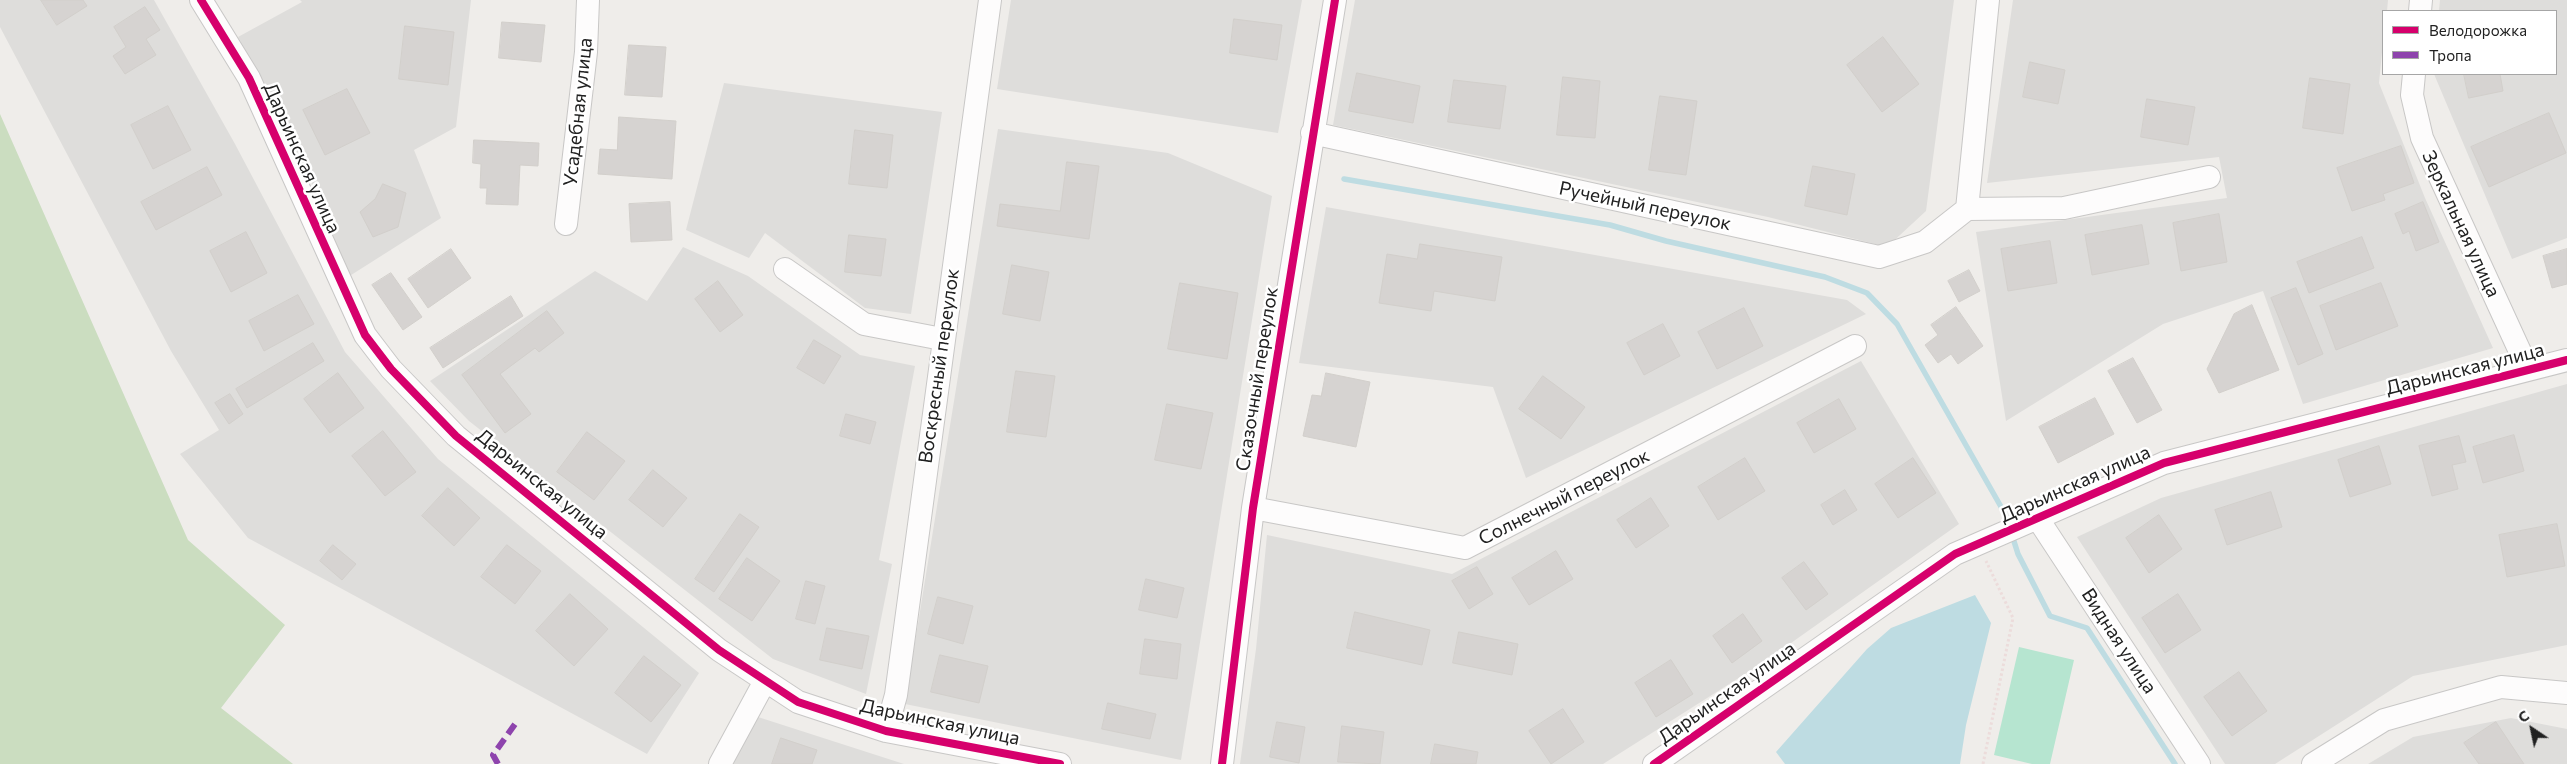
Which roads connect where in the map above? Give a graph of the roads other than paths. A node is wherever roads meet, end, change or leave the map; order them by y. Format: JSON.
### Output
{"nodes":[{"id":1,"x":201,"y":0,"type":"edge"},
{"id":2,"x":588,"y":0,"type":"edge"},
{"id":3,"x":990,"y":0,"type":"edge"},
{"id":4,"x":1335,"y":0,"type":"edge"},
{"id":5,"x":1988,"y":0,"type":"edge"},
{"id":6,"x":2414,"y":75,"type":"edge"},
{"id":7,"x":1312,"y":133,"type":"junction"},
{"id":8,"x":2209,"y":177,"type":"dead end"},
{"id":9,"x":1967,"y":209,"type":"junction"},
{"id":10,"x":566,"y":224,"type":"dead end"},
{"id":11,"x":785,"y":269,"type":"dead end"},
{"id":12,"x":942,"y":340,"type":"junction"},
{"id":13,"x":1855,"y":346,"type":"dead end"},
{"id":14,"x":2567,"y":360,"type":"edge"},
{"id":15,"x":2528,"y":369,"type":"junction"},
{"id":16,"x":1253,"y":508,"type":"junction"},
{"id":17,"x":2038,"y":519,"type":"junction"},
{"id":18,"x":765,"y":681,"type":"junction"},
{"id":19,"x":2567,"y":693,"type":"edge"},
{"id":20,"x":886,"y":731,"type":"junction"},
{"id":21,"x":720,"y":764,"type":"edge"},
{"id":22,"x":1060,"y":764,"type":"edge"},
{"id":23,"x":1222,"y":764,"type":"edge"},
{"id":24,"x":1654,"y":764,"type":"edge"},
{"id":25,"x":2199,"y":764,"type":"edge"},
{"id":26,"x":2313,"y":764,"type":"edge"}],
"edges":[{"from":1,"to":18,"type":"street","name":"Дарьинская улица"},
{"from":2,"to":10,"type":"street","name":"Усадебная улица"},
{"from":3,"to":12,"type":"street","name":"Воскресный переулок"},
{"from":4,"to":7,"type":"street","name":"Сказочный переулок"},
{"from":5,"to":9,"type":"street"},
{"from":6,"to":15,"type":"street","name":"Зеркальная улица"},
{"from":7,"to":9,"type":"street","name":"Ручейный переулок"},
{"from":7,"to":16,"type":"street","name":"Сказочный переулок"},
{"from":8,"to":9,"type":"street"},
{"from":11,"to":12,"type":"street"},
{"from":12,"to":20,"type":"street","name":"Воскресный переулок"},
{"from":13,"to":16,"type":"street","name":"Солнечный переулок"},
{"from":14,"to":15,"type":"street","name":"Дарьинская улица"},
{"from":15,"to":17,"type":"street","name":"Дарьинская улица"},
{"from":16,"to":23,"type":"street","name":"Сказочный переулок"},
{"from":17,"to":24,"type":"street","name":"Дарьинская улица"},
{"from":17,"to":25,"type":"street","name":"Видная улица"},
{"from":18,"to":20,"type":"street","name":"Дарьинская улица"},
{"from":18,"to":21,"type":"street"},
{"from":19,"to":26,"type":"street"},
{"from":20,"to":22,"type":"street","name":"Дарьинская улица"}]}
